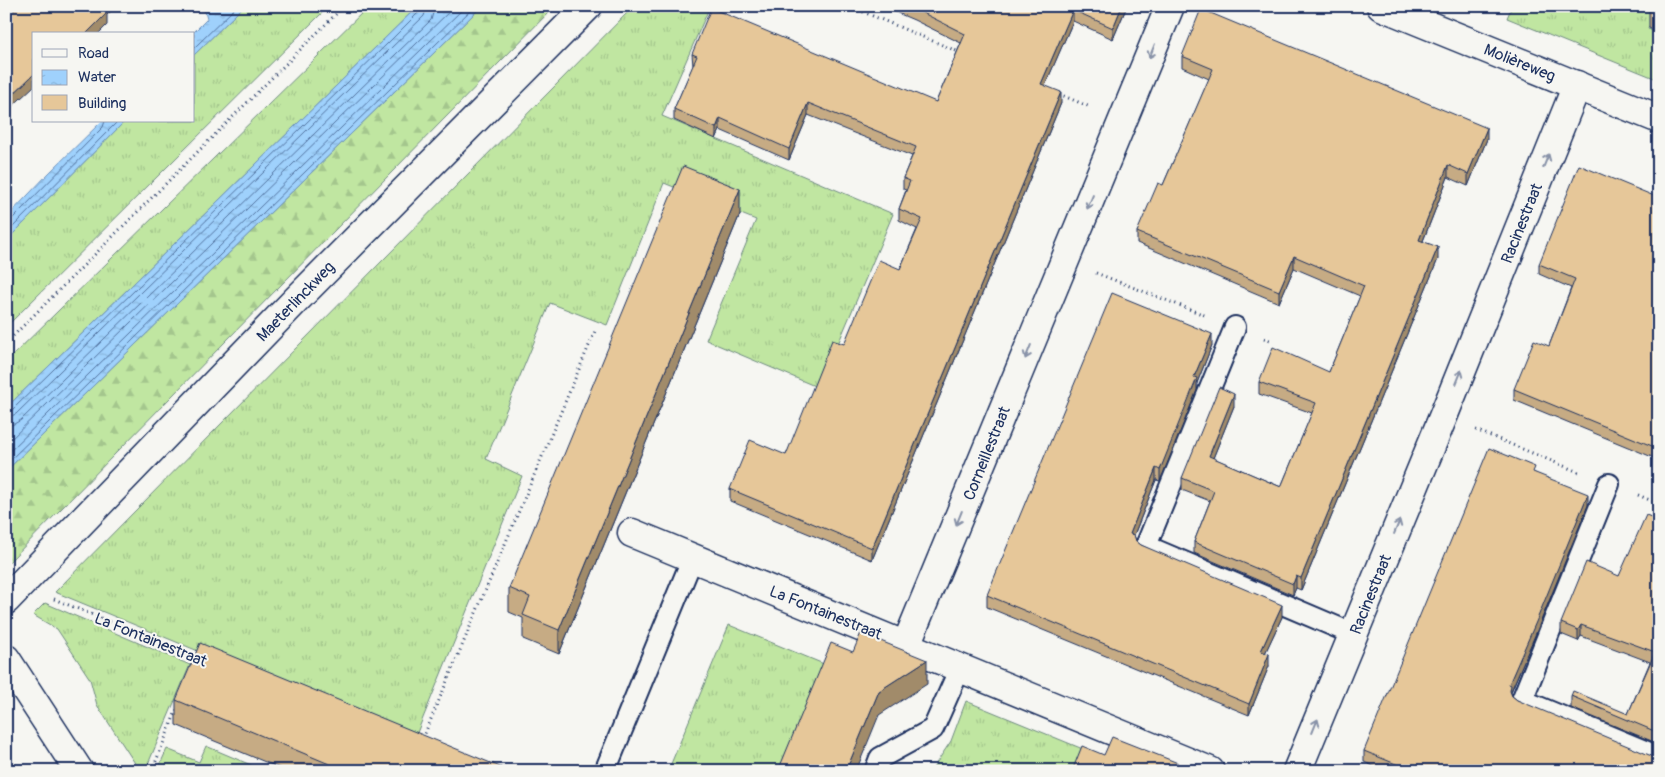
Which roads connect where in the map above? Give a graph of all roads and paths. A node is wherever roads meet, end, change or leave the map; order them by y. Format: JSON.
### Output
{"nodes":[{"id":1,"x":344,"y":6,"type":"edge"},
{"id":2,"x":588,"y":6,"type":"edge"},
{"id":3,"x":849,"y":6,"type":"edge"},
{"id":4,"x":1170,"y":6,"type":"edge"},
{"id":5,"x":1380,"y":6,"type":"edge"},
{"id":6,"x":968,"y":56,"type":"edge"},
{"id":7,"x":1577,"y":85,"type":"junction"},
{"id":8,"x":1050,"y":90,"type":"edge"},
{"id":9,"x":1659,"y":119,"type":"edge"},
{"id":10,"x":1123,"y":121,"type":"junction"},
{"id":11,"x":1065,"y":261,"type":"junction"},
{"id":12,"x":1235,"y":327,"type":"junction"},
{"id":13,"x":596,"y":329,"type":"dead end"},
{"id":14,"x":1272,"y":342,"type":"dead end"},
{"id":15,"x":6,"y":343,"type":"edge"},
{"id":16,"x":1443,"y":417,"type":"junction"},
{"id":17,"x":1609,"y":484,"type":"junction"},
{"id":18,"x":1652,"y":501,"type":"dead end"},
{"id":19,"x":632,"y":533,"type":"dead end"},
{"id":20,"x":693,"y":557,"type":"junction"},
{"id":21,"x":14,"y":593,"type":"edge"},
{"id":22,"x":1353,"y":634,"type":"junction"},
{"id":23,"x":906,"y":645,"type":"junction"},
{"id":24,"x":198,"y":658,"type":"edge"},
{"id":25,"x":6,"y":659,"type":"edge"},
{"id":26,"x":960,"y":668,"type":"junction"},
{"id":27,"x":180,"y":701,"type":"edge"},
{"id":28,"x":423,"y":739,"type":"edge"},
{"id":29,"x":1659,"y":756,"type":"edge"},
{"id":30,"x":79,"y":771,"type":"edge"},
{"id":31,"x":152,"y":771,"type":"edge"},
{"id":32,"x":605,"y":771,"type":"edge"},
{"id":33,"x":875,"y":771,"type":"edge"},
{"id":34,"x":1210,"y":771,"type":"edge"},
{"id":35,"x":1296,"y":771,"type":"edge"}],
"edges":[{"from":1,"to":15,"type":"path"},
{"from":2,"to":21,"type":"street","name":"Maeterlinckweg"},
{"from":3,"to":6,"type":"path"},
{"from":4,"to":10,"type":"street","name":"Corneillestraat","one_way":true},
{"from":5,"to":7,"type":"street","name":"Molièreweg"},
{"from":7,"to":9,"type":"street","name":"Molièreweg"},
{"from":16,"to":7,"type":"street","name":"Racinestraat","one_way":true},
{"from":8,"to":10,"type":"path"},
{"from":10,"to":11,"type":"street","name":"Corneillestraat","one_way":true},
{"from":11,"to":12,"type":"path"},
{"from":11,"to":23,"type":"street","name":"Corneillestraat","one_way":true},
{"from":12,"to":14,"type":"path"},
{"from":12,"to":22,"type":"lane"},
{"from":13,"to":28,"type":"path"},
{"from":16,"to":17,"type":"path"},
{"from":22,"to":16,"type":"street","name":"Racinestraat","one_way":true},
{"from":17,"to":18,"type":"path"},
{"from":17,"to":29,"type":"lane"},
{"from":19,"to":20,"type":"street","name":"La Fontainestraat"},
{"from":20,"to":23,"type":"street","name":"La Fontainestraat"},
{"from":20,"to":32,"type":"lane"},
{"from":21,"to":24,"type":"path","name":"La Fontainestraat"},
{"from":35,"to":22,"type":"street","name":"Racinestraat","one_way":true},
{"from":23,"to":26,"type":"street","name":"La Fontainestraat"},
{"from":25,"to":30,"type":"street"},
{"from":26,"to":33,"type":"lane"},
{"from":26,"to":34,"type":"street","name":"La Fontainestraat"},
{"from":27,"to":31,"type":"path"}]}
